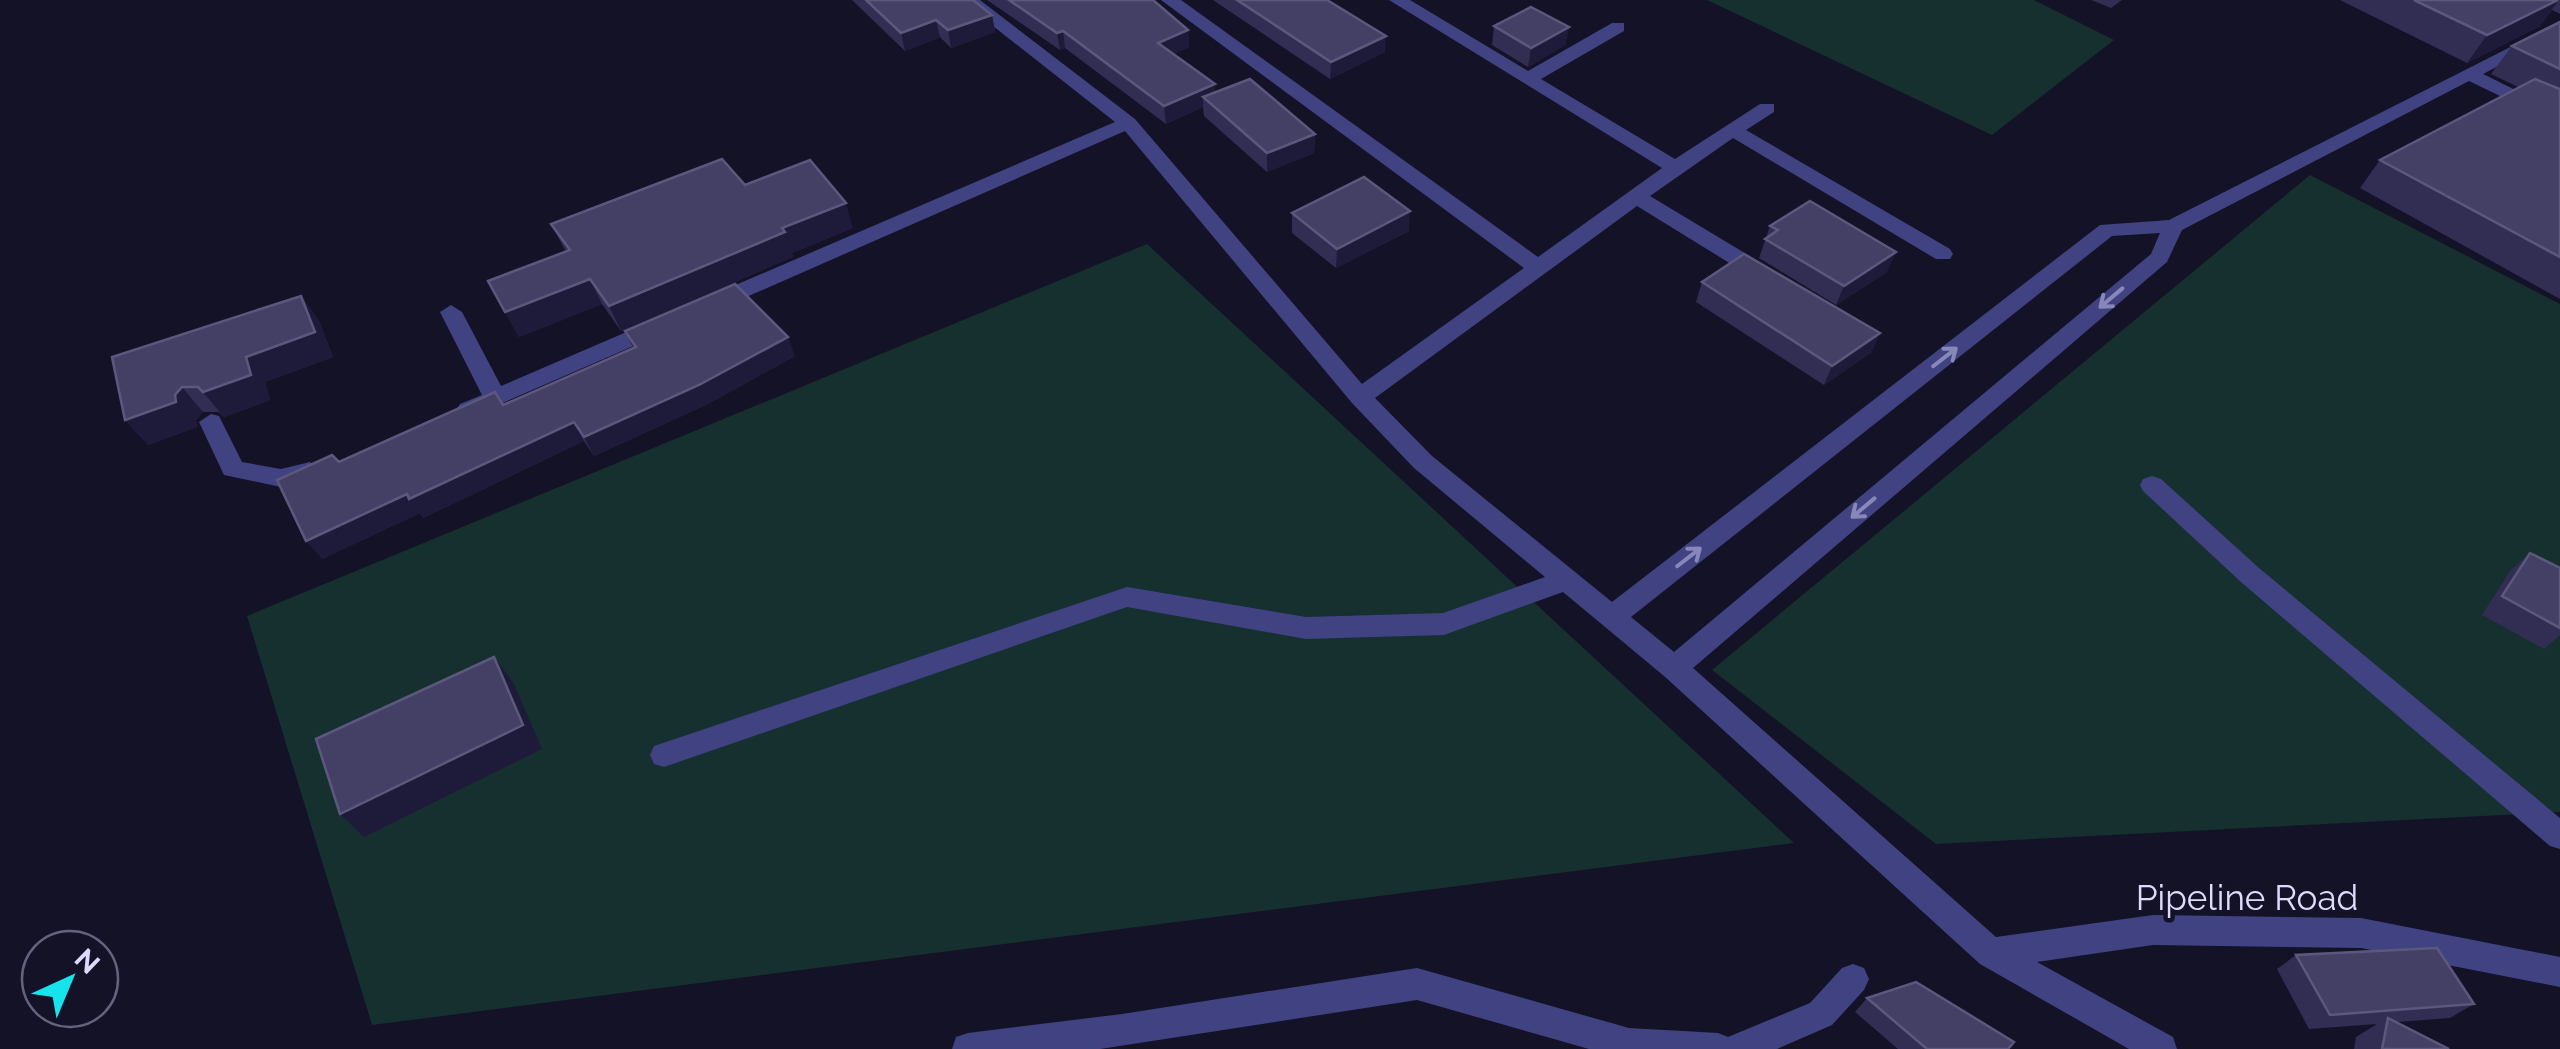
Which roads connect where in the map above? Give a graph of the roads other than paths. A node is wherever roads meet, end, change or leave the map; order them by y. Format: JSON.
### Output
{"nodes":[{"id":1,"x":969,"y":0,"type":"edge"},
{"id":2,"x":1170,"y":0,"type":"edge"},
{"id":3,"x":1407,"y":2,"type":"edge"},
{"id":4,"x":2555,"y":23,"type":"edge"},
{"id":5,"x":1618,"y":27,"type":"dead end"},
{"id":6,"x":2470,"y":74,"type":"junction"},
{"id":7,"x":1528,"y":79,"type":"junction"},
{"id":8,"x":1768,"y":108,"type":"dead end"},
{"id":9,"x":2560,"y":119,"type":"edge"},
{"id":10,"x":1128,"y":123,"type":"junction"},
{"id":11,"x":1733,"y":130,"type":"junction"},
{"id":12,"x":1675,"y":168,"type":"junction"},
{"id":13,"x":1637,"y":197,"type":"junction"},
{"id":14,"x":2173,"y":226,"type":"junction"},
{"id":15,"x":1943,"y":254,"type":"dead end"},
{"id":16,"x":1540,"y":269,"type":"junction"},
{"id":17,"x":1789,"y":290,"type":"edge"},
{"id":18,"x":451,"y":312,"type":"dead end"},
{"id":19,"x":1360,"y":397,"type":"junction"},
{"id":20,"x":495,"y":398,"type":"junction"},
{"id":21,"x":442,"y":421,"type":"edge"},
{"id":22,"x":210,"y":422,"type":"dead end"},
{"id":23,"x":336,"y":464,"type":"edge"},
{"id":24,"x":2152,"y":485,"type":"dead end"},
{"id":25,"x":1567,"y":580,"type":"junction"},
{"id":26,"x":1612,"y":617,"type":"junction"},
{"id":27,"x":1674,"y":668,"type":"junction"},
{"id":28,"x":664,"y":755,"type":"dead end"},
{"id":29,"x":2560,"y":836,"type":"edge"},
{"id":30,"x":1991,"y":953,"type":"junction"},
{"id":31,"x":2560,"y":972,"type":"edge"},
{"id":32,"x":1852,"y":980,"type":"dead end"},
{"id":33,"x":968,"y":1049,"type":"edge"},
{"id":34,"x":1718,"y":1049,"type":"edge"},
{"id":35,"x":1740,"y":1049,"type":"edge"},
{"id":36,"x":2160,"y":1049,"type":"edge"}],
"edges":[{"from":1,"to":10,"type":"street"},
{"from":2,"to":16,"type":"street"},
{"from":3,"to":7,"type":"street"},
{"from":4,"to":6,"type":"street"},
{"from":5,"to":7,"type":"street"},
{"from":6,"to":9,"type":"street"},
{"from":6,"to":14,"type":"street"},
{"from":7,"to":12,"type":"street"},
{"from":8,"to":11,"type":"street"},
{"from":10,"to":19,"type":"street"},
{"from":10,"to":20,"type":"street"},
{"from":11,"to":12,"type":"street"},
{"from":11,"to":15,"type":"street"},
{"from":12,"to":13,"type":"street"},
{"from":13,"to":16,"type":"street"},
{"from":13,"to":17,"type":"street"},
{"from":26,"to":14,"type":"street","one_way":true},
{"from":14,"to":27,"type":"street","one_way":true},
{"from":16,"to":19,"type":"street"},
{"from":18,"to":20,"type":"street"},
{"from":19,"to":25,"type":"street"},
{"from":20,"to":21,"type":"street"},
{"from":22,"to":23,"type":"street"},
{"from":24,"to":29,"type":"street"},
{"from":25,"to":26,"type":"street"},
{"from":25,"to":28,"type":"street"},
{"from":26,"to":27,"type":"street"},
{"from":27,"to":30,"type":"street"},
{"from":30,"to":31,"type":"street","name":"Pipeline Road"},
{"from":30,"to":36,"type":"street"},
{"from":32,"to":35,"type":"street"},
{"from":33,"to":34,"type":"street"}]}
